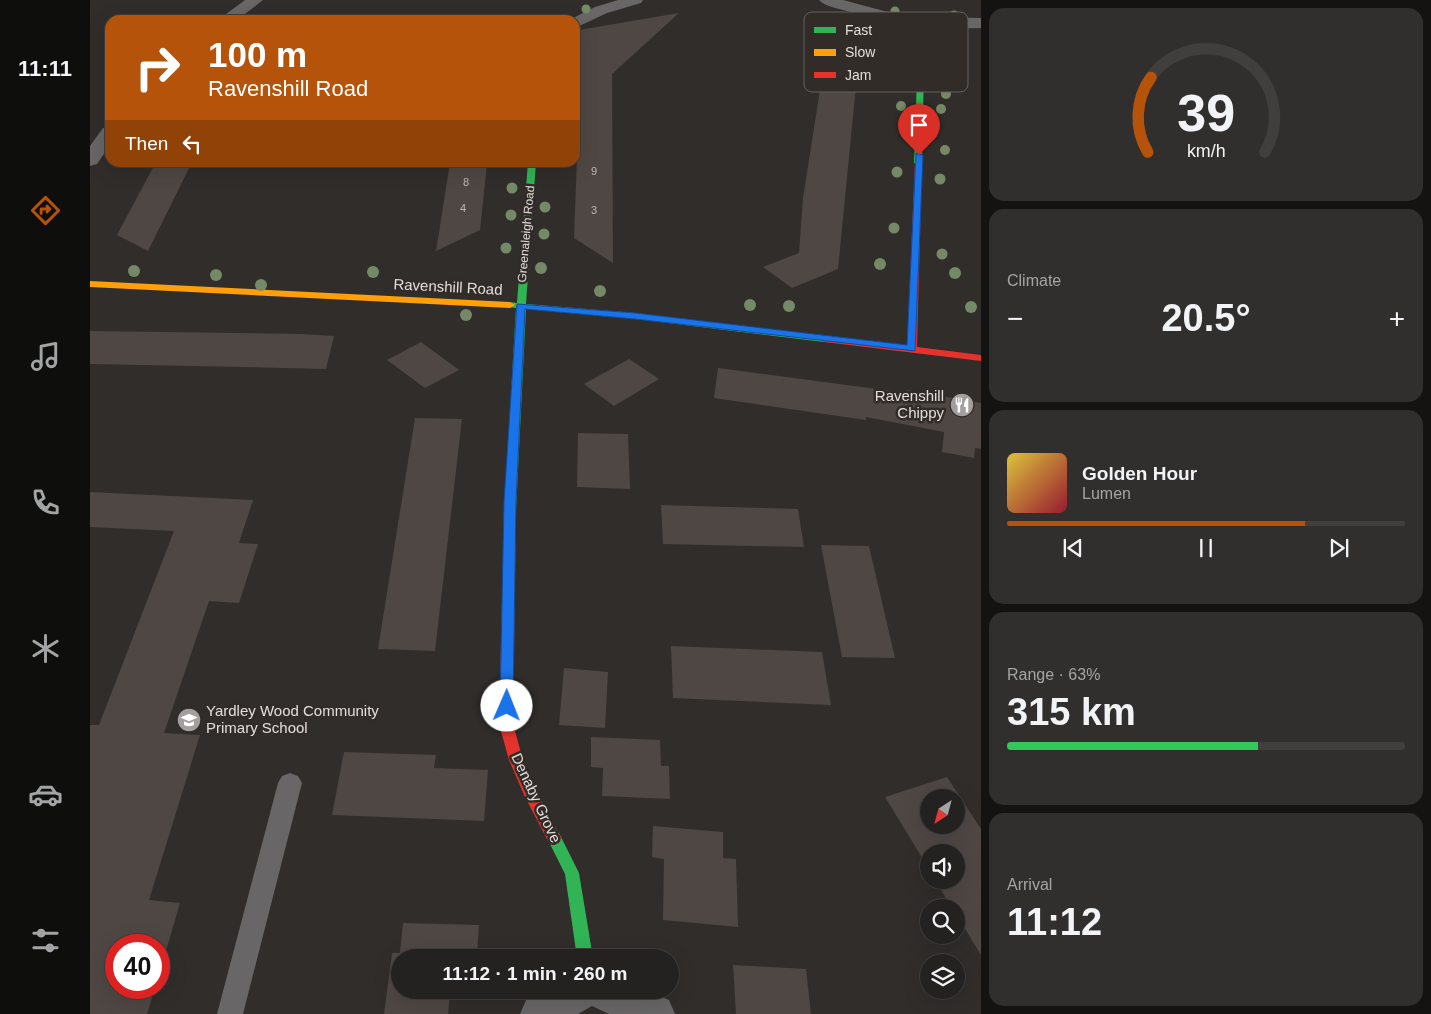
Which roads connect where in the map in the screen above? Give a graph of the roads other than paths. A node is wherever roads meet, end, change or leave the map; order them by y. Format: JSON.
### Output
{"nodes":[{"id":1,"x":256,"y":0,"type":"edge"},
{"id":2,"x":635,"y":0,"type":"edge"},
{"id":3,"x":827,"y":0,"type":"edge"},
{"id":4,"x":870,"y":12,"type":"edge"},
{"id":5,"x":234,"y":15,"type":"edge"},
{"id":6,"x":580,"y":20,"type":"edge"},
{"id":7,"x":968,"y":23,"type":"edge"},
{"id":8,"x":981,"y":23,"type":"edge"},
{"id":9,"x":920,"y":92,"type":"edge"},
{"id":10,"x":105,"y":139,"type":"edge"},
{"id":11,"x":90,"y":160,"type":"edge"},
{"id":12,"x":532,"y":167,"type":"edge"},
{"id":13,"x":90,"y":284,"type":"edge"},
{"id":14,"x":521,"y":306,"type":"junction"},
{"id":15,"x":912,"y":349,"type":"junction"},
{"id":16,"x":981,"y":358,"type":"edge"},
{"id":17,"x":290,"y":783,"type":"dead end"},
{"id":18,"x":585,"y":949,"type":"edge"},
{"id":19,"x":567,"y":999,"type":"edge"},
{"id":20,"x":620,"y":999,"type":"edge"},
{"id":21,"x":230,"y":1014,"type":"edge"},
{"id":22,"x":540,"y":1014,"type":"edge"},
{"id":23,"x":655,"y":1014,"type":"edge"}],
"edges":[{"from":1,"to":5,"type":"street"},
{"from":2,"to":6,"type":"street"},
{"from":3,"to":4,"type":"street"},
{"from":7,"to":8,"type":"street"},
{"from":9,"to":15,"type":"street"},
{"from":10,"to":11,"type":"street"},
{"from":12,"to":14,"type":"street","name":"Greenaleigh Road"},
{"from":13,"to":14,"type":"street","name":"Ravenshill Road"},
{"from":14,"to":15,"type":"street","name":"Ravenshill Road"},
{"from":14,"to":18,"type":"street","name":"Denaby Grove"},
{"from":15,"to":16,"type":"street","name":"Ravenshill Road"},
{"from":17,"to":21,"type":"lane"},
{"from":19,"to":22,"type":"street"},
{"from":20,"to":23,"type":"street"}]}
